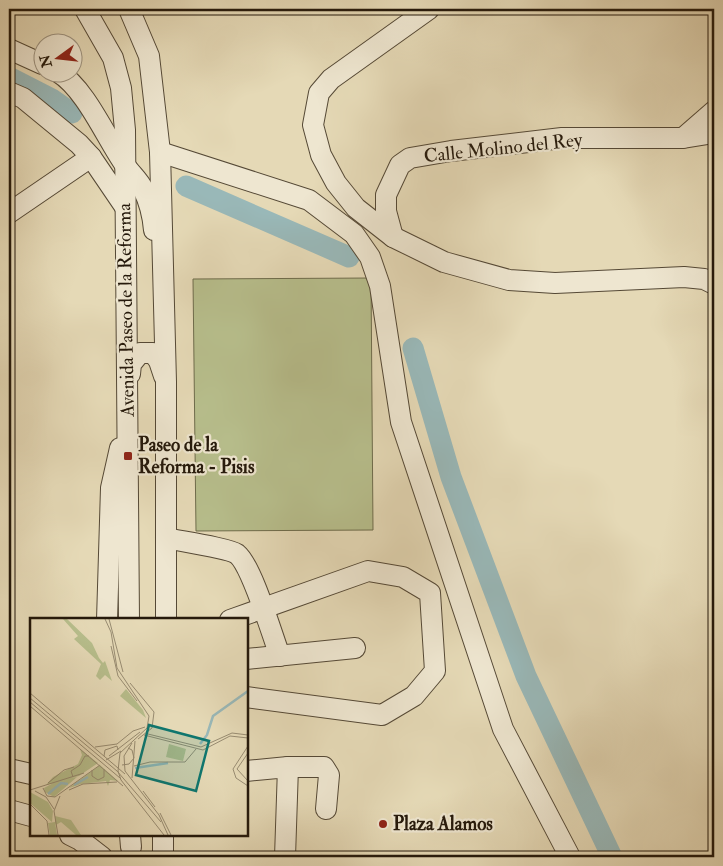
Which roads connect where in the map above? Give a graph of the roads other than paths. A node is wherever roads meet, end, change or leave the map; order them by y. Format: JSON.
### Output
{"nodes":[{"id":1,"x":85,"y":9,"type":"edge"},
{"id":2,"x":129,"y":9,"type":"edge"},
{"id":3,"x":429,"y":9,"type":"edge"},
{"id":4,"x":9,"y":49,"type":"edge"},
{"id":5,"x":32,"y":59,"type":"edge"},
{"id":6,"x":69,"y":82,"type":"edge"},
{"id":7,"x":9,"y":92,"type":"edge"},
{"id":8,"x":714,"y":111,"type":"edge"},
{"id":9,"x":714,"y":133,"type":"edge"},
{"id":10,"x":683,"y":138,"type":"junction"},
{"id":11,"x":160,"y":152,"type":"junction"},
{"id":12,"x":91,"y":158,"type":"junction"},
{"id":13,"x":125,"y":165,"type":"junction"},
{"id":14,"x":125,"y":208,"type":"junction"},
{"id":15,"x":9,"y":213,"type":"edge"},
{"id":16,"x":393,"y":237,"type":"junction"},
{"id":17,"x":714,"y":284,"type":"edge"},
{"id":18,"x":165,"y":352,"type":"junction"},
{"id":19,"x":166,"y":382,"type":"junction"},
{"id":20,"x":128,"y":383,"type":"junction"},
{"id":21,"x":128,"y":412,"type":"junction"},
{"id":22,"x":166,"y":538,"type":"junction"},
{"id":23,"x":263,"y":608,"type":"junction"},
{"id":24,"x":108,"y":618,"type":"edge"},
{"id":25,"x":129,"y":618,"type":"edge"},
{"id":26,"x":166,"y":618,"type":"edge"},
{"id":27,"x":236,"y":618,"type":"edge"},
{"id":28,"x":355,"y":648,"type":"dead end"},
{"id":29,"x":280,"y":656,"type":"junction"},
{"id":30,"x":248,"y":659,"type":"edge"},
{"id":31,"x":248,"y":697,"type":"edge"},
{"id":32,"x":288,"y":767,"type":"junction"},
{"id":33,"x":9,"y":769,"type":"edge"},
{"id":34,"x":248,"y":770,"type":"edge"},
{"id":35,"x":30,"y":774,"type":"edge"},
{"id":36,"x":326,"y":809,"type":"dead end"},
{"id":37,"x":9,"y":810,"type":"edge"},
{"id":38,"x":30,"y":816,"type":"edge"},
{"id":39,"x":164,"y":836,"type":"edge"},
{"id":40,"x":75,"y":837,"type":"edge"},
{"id":41,"x":96,"y":857,"type":"edge"},
{"id":42,"x":102,"y":857,"type":"edge"},
{"id":43,"x":163,"y":857,"type":"edge"},
{"id":44,"x":285,"y":857,"type":"edge"},
{"id":45,"x":570,"y":857,"type":"edge"}],
"edges":[{"from":1,"to":13,"type":"street","name":"Avenida Paseo de la Reforma"},
{"from":2,"to":11,"type":"street","name":"Avenida Paseo de la Reforma"},
{"from":3,"to":16,"type":"street"},
{"from":4,"to":5,"type":"street"},
{"from":6,"to":13,"type":"street"},
{"from":7,"to":12,"type":"street"},
{"from":8,"to":10,"type":"street"},
{"from":9,"to":10,"type":"street","name":"Calle Molino del Rey"},
{"from":10,"to":16,"type":"street","name":"Calle Molino del Rey"},
{"from":11,"to":18,"type":"street","name":"Avenida Paseo de la Reforma"},
{"from":11,"to":45,"type":"street"},
{"from":12,"to":14,"type":"street"},
{"from":12,"to":15,"type":"street"},
{"from":13,"to":14,"type":"street","name":"Avenida Paseo de la Reforma"},
{"from":13,"to":18,"type":"street"},
{"from":14,"to":20,"type":"street","name":"Avenida Paseo de la Reforma"},
{"from":16,"to":17,"type":"street"},
{"from":18,"to":19,"type":"street","name":"Avenida Paseo de la Reforma"},
{"from":19,"to":20,"type":"street"},
{"from":19,"to":22,"type":"street","name":"Avenida Paseo de la Reforma"},
{"from":20,"to":21,"type":"street","name":"Avenida Paseo de la Reforma"},
{"from":21,"to":24,"type":"street"},
{"from":21,"to":25,"type":"street","name":"Avenida Paseo de la Reforma"},
{"from":22,"to":23,"type":"street"},
{"from":22,"to":26,"type":"street","name":"Avenida Paseo de la Reforma"},
{"from":23,"to":27,"type":"street"},
{"from":23,"to":29,"type":"street"},
{"from":23,"to":31,"type":"street"},
{"from":28,"to":29,"type":"street"},
{"from":29,"to":30,"type":"street"},
{"from":32,"to":34,"type":"street"},
{"from":32,"to":36,"type":"street"},
{"from":32,"to":44,"type":"street"},
{"from":33,"to":35,"type":"street"},
{"from":37,"to":38,"type":"street"},
{"from":39,"to":43,"type":"street"},
{"from":40,"to":41,"type":"street"},
{"from":40,"to":42,"type":"street"}]}
